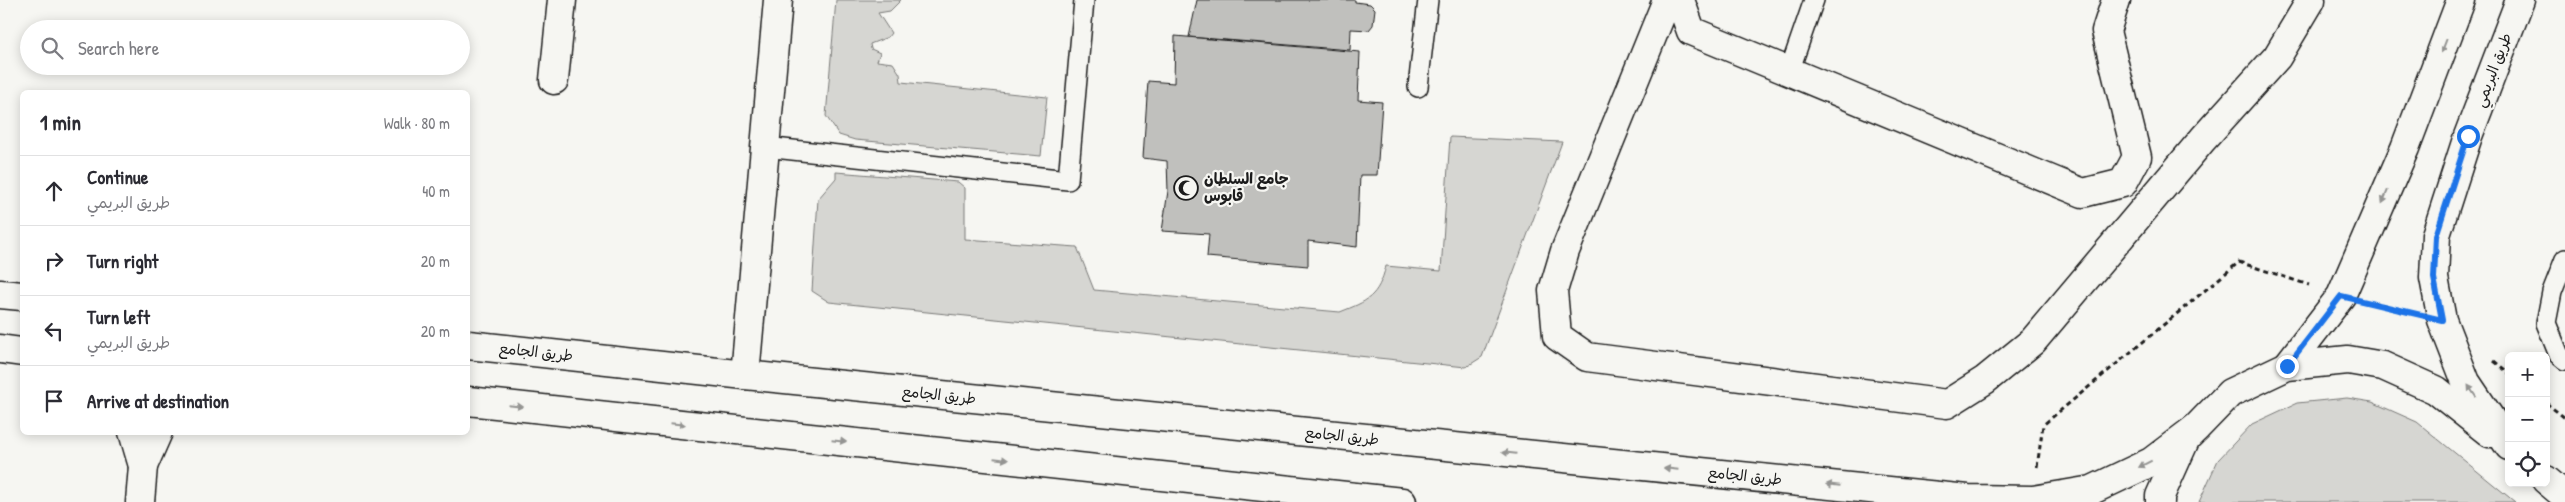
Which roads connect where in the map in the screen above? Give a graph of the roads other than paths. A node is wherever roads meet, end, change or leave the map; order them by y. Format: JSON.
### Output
{"nodes":[{"id":1,"x":562,"y":0,"type":"edge"},
{"id":2,"x":778,"y":0,"type":"edge"},
{"id":3,"x":1084,"y":0,"type":"edge"},
{"id":4,"x":1428,"y":0,"type":"edge"},
{"id":5,"x":1667,"y":0,"type":"edge"},
{"id":6,"x":1680,"y":0,"type":"edge"},
{"id":7,"x":1814,"y":0,"type":"edge"},
{"id":8,"x":2116,"y":0,"type":"edge"},
{"id":9,"x":2311,"y":0,"type":"edge"},
{"id":10,"x":2461,"y":0,"type":"edge"},
{"id":11,"x":2520,"y":0,"type":"edge"},
{"id":12,"x":1788,"y":72,"type":"junction"},
{"id":13,"x":554,"y":80,"type":"dead end"},
{"id":14,"x":1418,"y":86,"type":"dead end"},
{"id":15,"x":765,"y":147,"type":"junction"},
{"id":16,"x":2122,"y":183,"type":"junction"},
{"id":17,"x":2147,"y":206,"type":"junction"},
{"id":18,"x":2565,"y":259,"type":"edge"},
{"id":19,"x":0,"y":294,"type":"edge"},
{"id":20,"x":20,"y":296,"type":"edge"},
{"id":21,"x":470,"y":345,"type":"edge"},
{"id":22,"x":0,"y":349,"type":"edge"},
{"id":23,"x":20,"y":352,"type":"edge"},
{"id":24,"x":2565,"y":360,"type":"edge"},
{"id":25,"x":2287,"y":366,"type":"junction"},
{"id":26,"x":745,"y":375,"type":"junction"},
{"id":27,"x":470,"y":401,"type":"edge"},
{"id":28,"x":2199,"y":425,"type":"junction"},
{"id":29,"x":134,"y":435,"type":"edge"},
{"id":30,"x":157,"y":435,"type":"edge"},
{"id":31,"x":2506,"y":442,"type":"edge"},
{"id":32,"x":2505,"y":444,"type":"edge"},
{"id":33,"x":143,"y":466,"type":"junction"},
{"id":34,"x":2550,"y":483,"type":"edge"},
{"id":35,"x":2565,"y":496,"type":"edge"},
{"id":36,"x":140,"y":502,"type":"edge"},
{"id":37,"x":1402,"y":502,"type":"edge"},
{"id":38,"x":2160,"y":502,"type":"edge"}],
"edges":[{"from":1,"to":13,"type":"main road"},
{"from":2,"to":15,"type":"main road"},
{"from":3,"to":15,"type":"lane"},
{"from":4,"to":14,"type":"lane"},
{"from":5,"to":17,"type":"main road"},
{"from":6,"to":12,"type":"main road"},
{"from":7,"to":12,"type":"lane"},
{"from":8,"to":16,"type":"main road"},
{"from":9,"to":17,"type":"main road"},
{"from":10,"to":25,"type":"main road","one_way":true},
{"from":31,"to":11,"type":"main road","name":"طريق البريمي","one_way":true},
{"from":12,"to":16,"type":"main road"},
{"from":15,"to":26,"type":"main road"},
{"from":16,"to":17,"type":"main road"},
{"from":18,"to":24,"type":"lane"},
{"from":19,"to":20,"type":"main road"},
{"from":21,"to":26,"type":"main road","name":"طريق الجامع"},
{"from":22,"to":23,"type":"main road"},
{"from":25,"to":28,"type":"main road"},
{"from":25,"to":32,"type":"main road"},
{"from":28,"to":26,"type":"main road","name":"طريق الجامع","one_way":true},
{"from":27,"to":37,"type":"main road","one_way":true},
{"from":28,"to":38,"type":"main road"},
{"from":29,"to":33,"type":"main road"},
{"from":30,"to":33,"type":"main road"},
{"from":33,"to":36,"type":"main road"},
{"from":34,"to":35,"type":"main road"}]}
